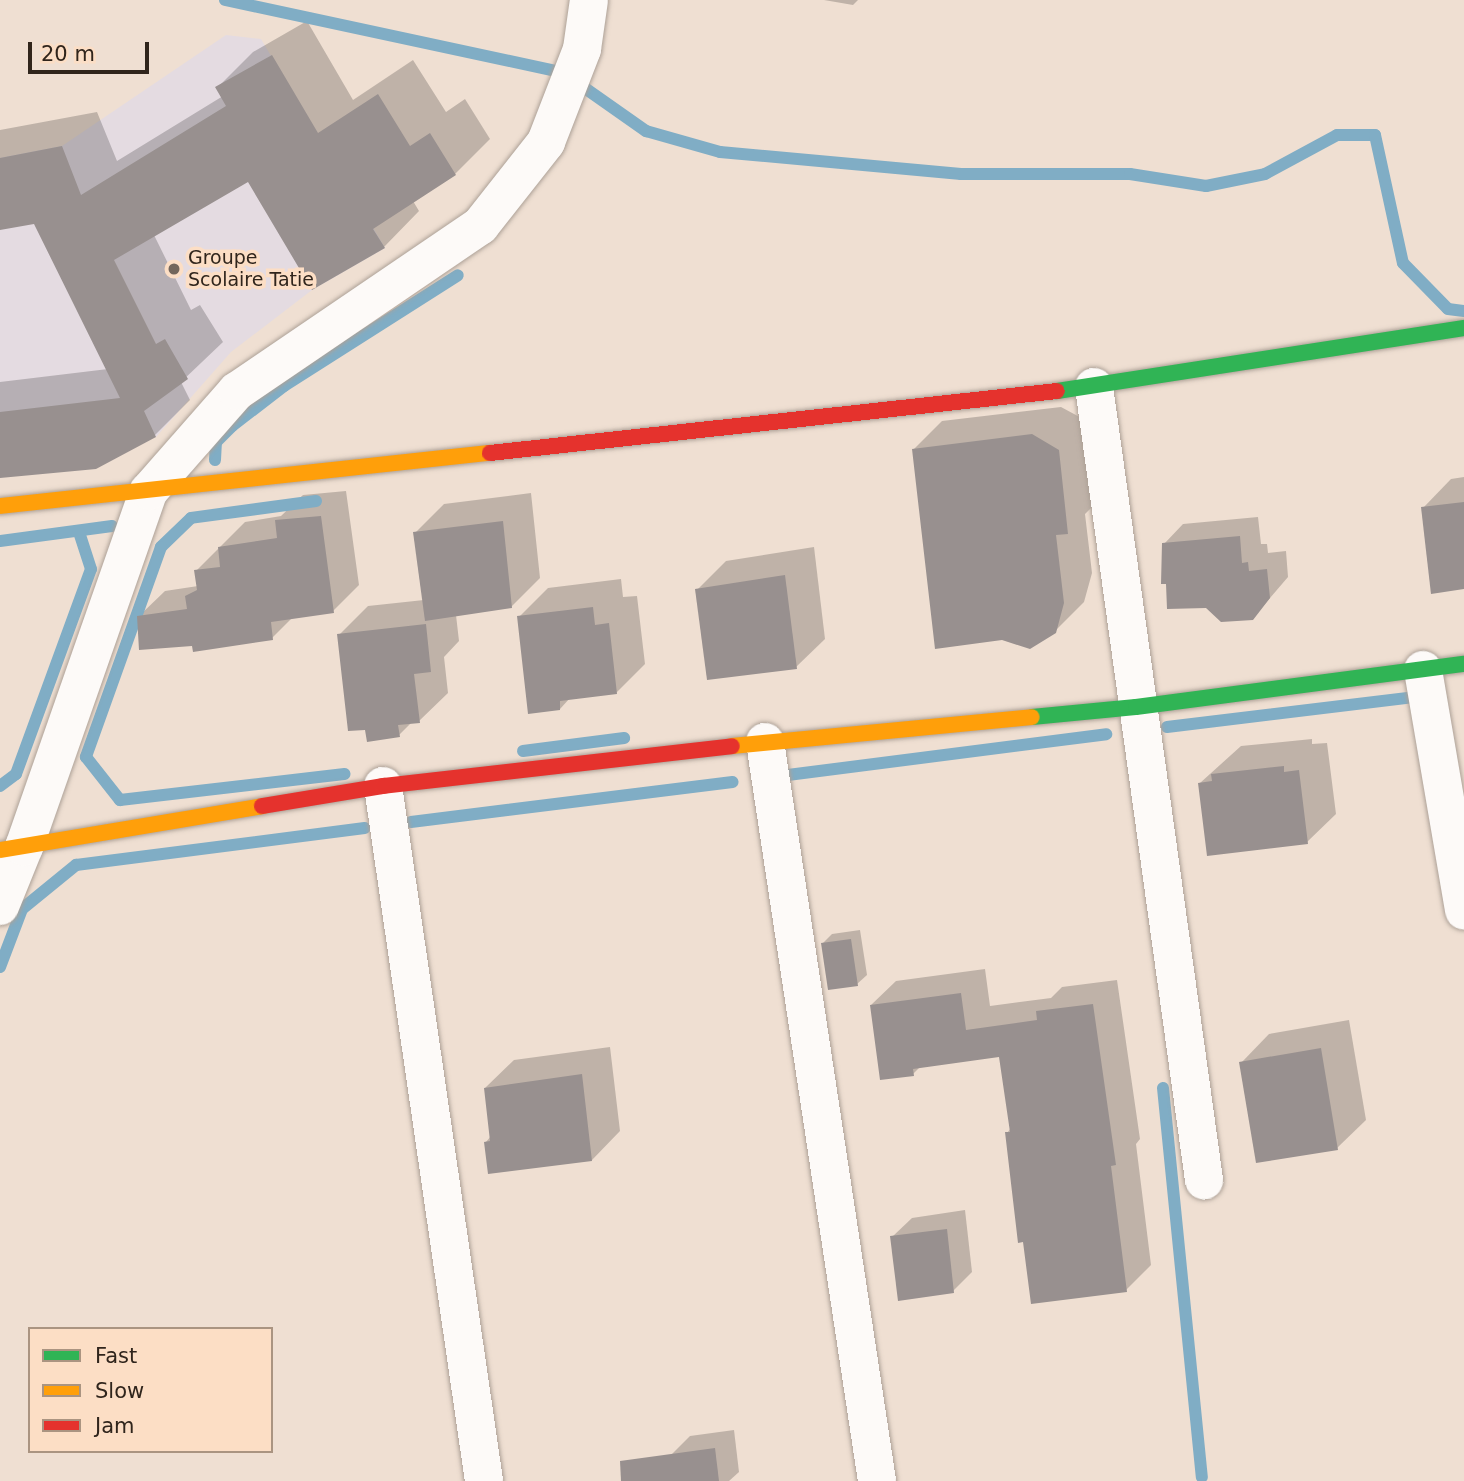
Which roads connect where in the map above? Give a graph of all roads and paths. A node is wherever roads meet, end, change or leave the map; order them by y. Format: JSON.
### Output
{"nodes":[{"id":1,"x":589,"y":0,"type":"edge"},
{"id":2,"x":1464,"y":328,"type":"edge"},
{"id":3,"x":1094,"y":387,"type":"junction"},
{"id":4,"x":149,"y":491,"type":"junction"},
{"id":5,"x":0,"y":506,"type":"edge"},
{"id":6,"x":1464,"y":664,"type":"edge"},
{"id":7,"x":1423,"y":670,"type":"junction"},
{"id":8,"x":1136,"y":707,"type":"junction"},
{"id":9,"x":765,"y":741,"type":"junction"},
{"id":10,"x":383,"y":786,"type":"junction"},
{"id":11,"x":12,"y":848,"type":"edge"},
{"id":12,"x":0,"y":906,"type":"edge"},
{"id":13,"x":1464,"y":911,"type":"edge"},
{"id":14,"x":1204,"y":1180,"type":"dead end"},
{"id":15,"x":484,"y":1481,"type":"edge"},
{"id":16,"x":877,"y":1481,"type":"edge"}],
"edges":[{"from":1,"to":4,"type":"street"},
{"from":2,"to":3,"type":"street"},
{"from":3,"to":4,"type":"street"},
{"from":3,"to":8,"type":"street"},
{"from":4,"to":5,"type":"street"},
{"from":4,"to":11,"type":"street"},
{"from":6,"to":7,"type":"street"},
{"from":7,"to":8,"type":"street"},
{"from":7,"to":13,"type":"street"},
{"from":8,"to":9,"type":"street"},
{"from":8,"to":14,"type":"street"},
{"from":9,"to":10,"type":"street"},
{"from":9,"to":16,"type":"street"},
{"from":10,"to":11,"type":"street"},
{"from":10,"to":15,"type":"street"},
{"from":11,"to":12,"type":"street"}]}
